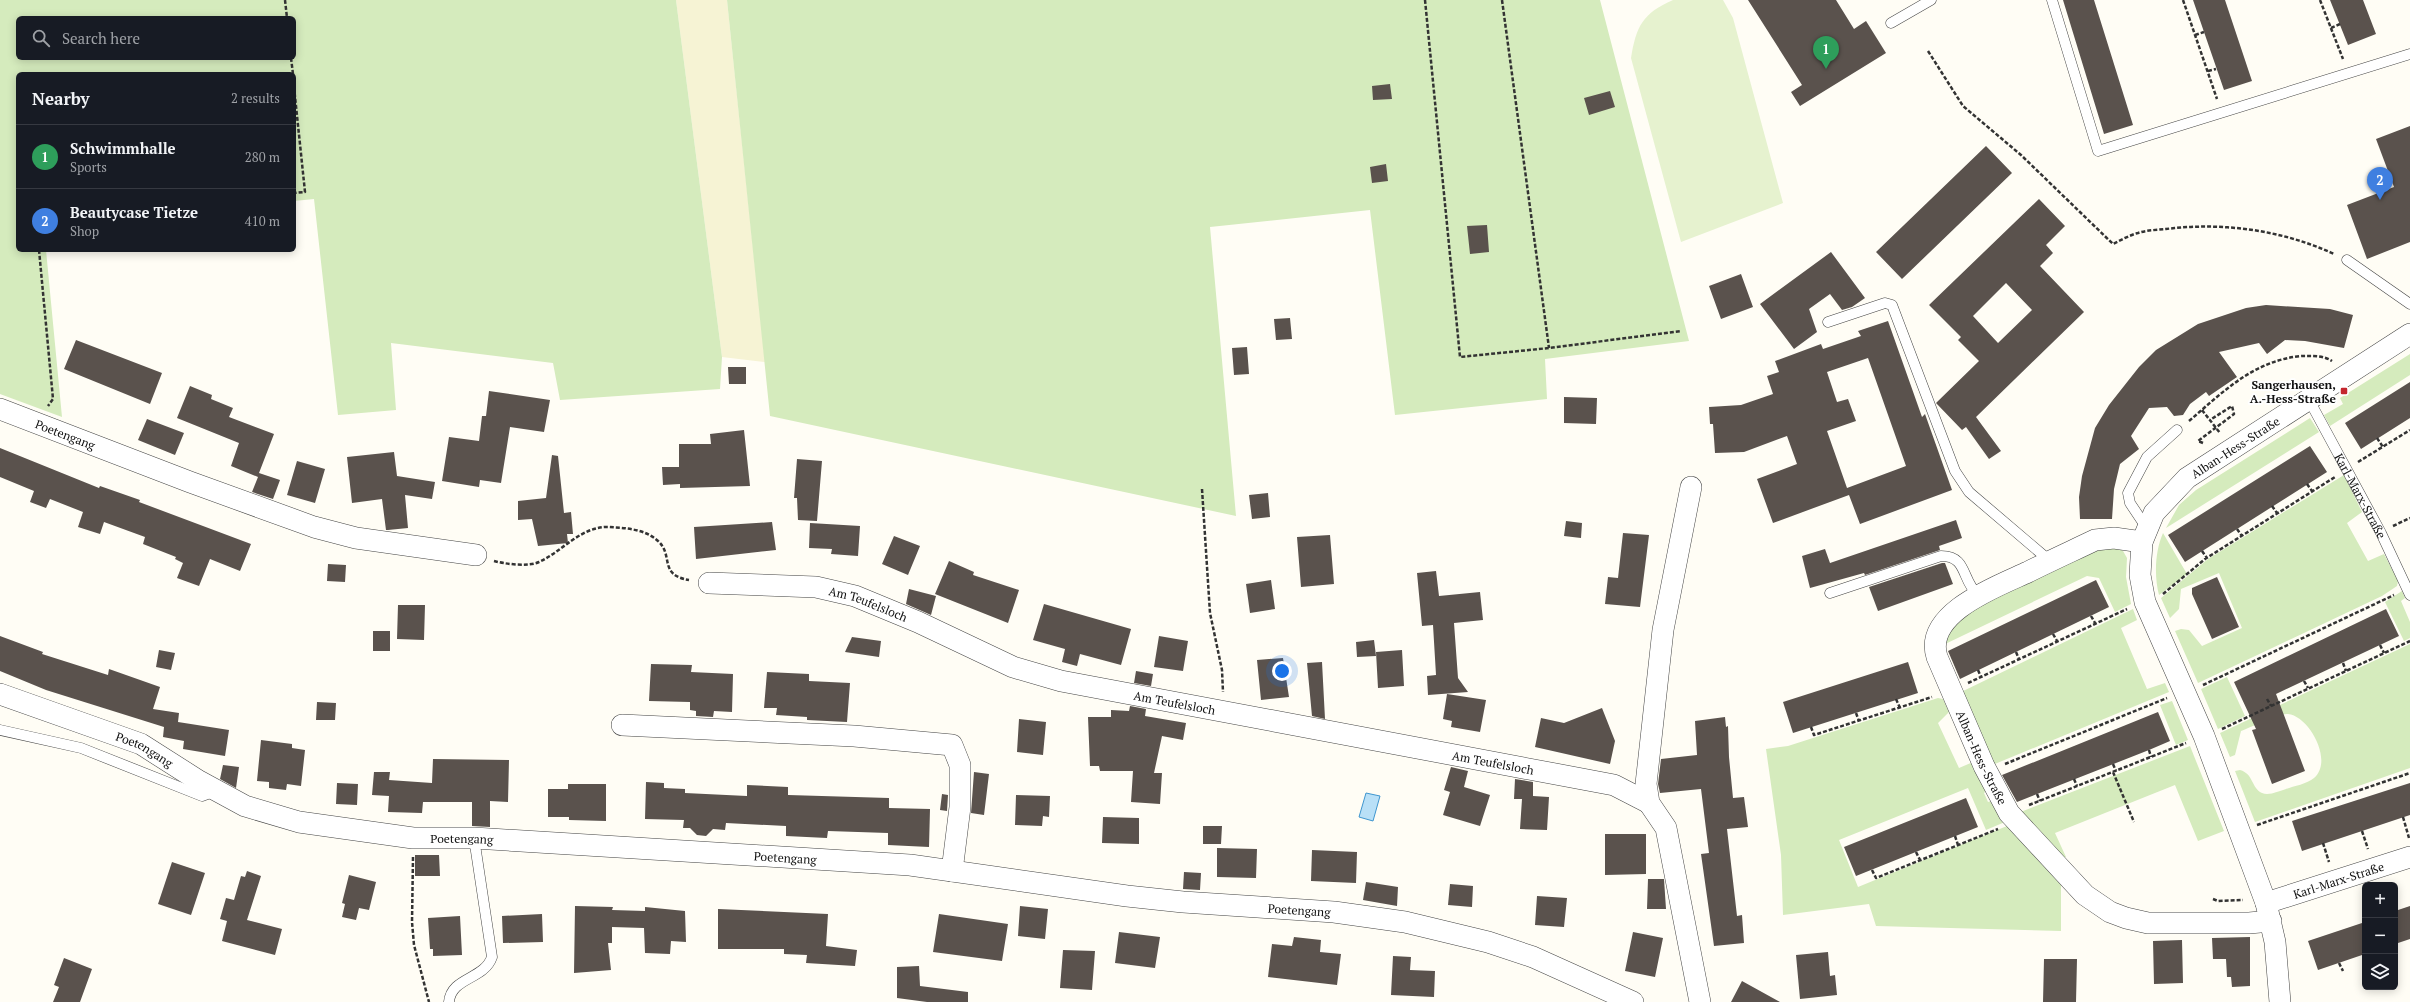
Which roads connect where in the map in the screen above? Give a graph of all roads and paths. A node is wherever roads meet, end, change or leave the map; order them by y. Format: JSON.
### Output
{"nodes":[{"id":1,"x":285,"y":0,"type":"edge"},
{"id":2,"x":1425,"y":0,"type":"edge"},
{"id":3,"x":1502,"y":0,"type":"edge"},
{"id":4,"x":1931,"y":0,"type":"edge"},
{"id":5,"x":2052,"y":0,"type":"edge"},
{"id":6,"x":2183,"y":0,"type":"edge"},
{"id":7,"x":2320,"y":0,"type":"edge"},
{"id":8,"x":287,"y":16,"type":"edge"},
{"id":9,"x":1891,"y":23,"type":"dead end"},
{"id":10,"x":2340,"y":24,"type":"dead end"},
{"id":11,"x":2331,"y":28,"type":"junction"},
{"id":12,"x":2204,"y":32,"type":"dead end"},
{"id":13,"x":2195,"y":35,"type":"junction"},
{"id":14,"x":1928,"y":51,"type":"dead end"},
{"id":15,"x":2410,"y":54,"type":"edge"},
{"id":16,"x":291,"y":60,"type":"edge"},
{"id":17,"x":2216,"y":68,"type":"dead end"},
{"id":18,"x":2208,"y":71,"type":"junction"},
{"id":19,"x":293,"y":72,"type":"edge"},
{"id":20,"x":2349,"y":73,"type":"junction"},
{"id":21,"x":296,"y":106,"type":"edge"},
{"id":22,"x":2222,"y":112,"type":"junction"},
{"id":23,"x":296,"y":193,"type":"edge"},
{"id":24,"x":39,"y":252,"type":"edge"},
{"id":25,"x":2347,"y":260,"type":"joint"},
{"id":26,"x":2410,"y":304,"type":"edge"},
{"id":27,"x":1828,"y":322,"type":"dead end"},
{"id":28,"x":1681,"y":331,"type":"dead end"},
{"id":29,"x":2410,"y":334,"type":"edge"},
{"id":30,"x":1548,"y":348,"type":"junction"},
{"id":31,"x":2334,"y":362,"type":"dead end"},
{"id":32,"x":2308,"y":398,"type":"junction"},
{"id":33,"x":0,"y":409,"type":"edge"},
{"id":34,"x":2202,"y":410,"type":"junction"},
{"id":35,"x":2210,"y":420,"type":"junction"},
{"id":36,"x":37,"y":424,"type":"junction"},
{"id":37,"x":2216,"y":427,"type":"junction"},
{"id":38,"x":2177,"y":430,"type":"joint"},
{"id":39,"x":2226,"y":430,"type":"dead end"},
{"id":40,"x":2410,"y":430,"type":"edge"},
{"id":41,"x":2214,"y":437,"type":"dead end"},
{"id":42,"x":2224,"y":438,"type":"dead end"},
{"id":43,"x":2377,"y":438,"type":"dead end"},
{"id":44,"x":2208,"y":440,"type":"dead end"},
{"id":45,"x":2383,"y":446,"type":"junction"},
{"id":46,"x":2347,"y":469,"type":"junction"},
{"id":47,"x":2307,"y":484,"type":"dead end"},
{"id":48,"x":1691,"y":487,"type":"dead end"},
{"id":49,"x":1202,"y":489,"type":"dead end"},
{"id":50,"x":2312,"y":491,"type":"junction"},
{"id":51,"x":2272,"y":506,"type":"dead end"},
{"id":52,"x":2277,"y":513,"type":"junction"},
{"id":53,"x":2237,"y":529,"type":"dead end"},
{"id":54,"x":2144,"y":534,"type":"junction"},
{"id":55,"x":2242,"y":536,"type":"junction"},
{"id":56,"x":2202,"y":551,"type":"dead end"},
{"id":57,"x":476,"y":555,"type":"joint"},
{"id":58,"x":2206,"y":558,"type":"junction"},
{"id":59,"x":2050,"y":561,"type":"junction"},
{"id":60,"x":709,"y":582,"type":"joint"},
{"id":61,"x":1830,"y":593,"type":"dead end"},
{"id":62,"x":1978,"y":595,"type":"junction"},
{"id":63,"x":2410,"y":595,"type":"edge"},
{"id":64,"x":2144,"y":602,"type":"junction"},
{"id":65,"x":2091,"y":616,"type":"dead end"},
{"id":66,"x":2095,"y":624,"type":"junction"},
{"id":67,"x":2054,"y":634,"type":"dead end"},
{"id":68,"x":2057,"y":641,"type":"junction"},
{"id":69,"x":2380,"y":645,"type":"dead end"},
{"id":70,"x":2016,"y":652,"type":"dead end"},
{"id":71,"x":2384,"y":653,"type":"dead end"},
{"id":72,"x":2019,"y":659,"type":"junction"},
{"id":73,"x":2342,"y":662,"type":"dead end"},
{"id":74,"x":1978,"y":670,"type":"dead end"},
{"id":75,"x":2346,"y":670,"type":"dead end"},
{"id":76,"x":1981,"y":677,"type":"junction"},
{"id":77,"x":2304,"y":681,"type":"dead end"},
{"id":78,"x":2308,"y":688,"type":"dead end"},
{"id":79,"x":1952,"y":691,"type":"junction"},
{"id":80,"x":0,"y":694,"type":"edge"},
{"id":81,"x":2267,"y":698,"type":"dead end"},
{"id":82,"x":1896,"y":699,"type":"dead end"},
{"id":83,"x":2271,"y":706,"type":"dead end"},
{"id":84,"x":1900,"y":708,"type":"junction"},
{"id":85,"x":1223,"y":711,"type":"junction"},
{"id":86,"x":1856,"y":713,"type":"dead end"},
{"id":87,"x":1859,"y":721,"type":"junction"},
{"id":88,"x":622,"y":725,"type":"dead end"},
{"id":89,"x":1811,"y":727,"type":"dead end"},
{"id":90,"x":0,"y":730,"type":"edge"},
{"id":91,"x":2149,"y":750,"type":"dead end"},
{"id":92,"x":2152,"y":757,"type":"dead end"},
{"id":93,"x":2113,"y":764,"type":"dead end"},
{"id":94,"x":2410,"y":773,"type":"edge"},
{"id":95,"x":2074,"y":779,"type":"dead end"},
{"id":96,"x":2077,"y":786,"type":"dead end"},
{"id":97,"x":212,"y":788,"type":"junction"},
{"id":98,"x":2038,"y":794,"type":"dead end"},
{"id":99,"x":2040,"y":801,"type":"dead end"},
{"id":100,"x":1649,"y":803,"type":"junction"},
{"id":101,"x":2402,"y":817,"type":"dead end"},
{"id":102,"x":2015,"y":821,"type":"junction"},
{"id":103,"x":2134,"y":822,"type":"dead end"},
{"id":104,"x":2241,"y":831,"type":"junction"},
{"id":105,"x":2362,"y":831,"type":"dead end"},
{"id":106,"x":1955,"y":836,"type":"dead end"},
{"id":107,"x":413,"y":838,"type":"junction"},
{"id":108,"x":474,"y":838,"type":"junction"},
{"id":109,"x":2410,"y":841,"type":"edge"},
{"id":110,"x":2323,"y":844,"type":"dead end"},
{"id":111,"x":1958,"y":845,"type":"junction"},
{"id":112,"x":1916,"y":852,"type":"dead end"},
{"id":113,"x":2369,"y":852,"type":"dead end"},
{"id":114,"x":2410,"y":857,"type":"edge"},
{"id":115,"x":1920,"y":860,"type":"junction"},
{"id":116,"x":2330,"y":864,"type":"dead end"},
{"id":117,"x":1872,"y":870,"type":"dead end"},
{"id":118,"x":952,"y":871,"type":"junction"},
{"id":119,"x":2212,"y":899,"type":"dead end"},
{"id":120,"x":2261,"y":908,"type":"junction"},
{"id":121,"x":2340,"y":963,"type":"dead end"},
{"id":122,"x":2343,"y":971,"type":"dead end"},
{"id":123,"x":429,"y":1002,"type":"edge"},
{"id":124,"x":449,"y":1002,"type":"edge"},
{"id":125,"x":1633,"y":1002,"type":"edge"},
{"id":126,"x":1700,"y":1002,"type":"edge"},
{"id":127,"x":2280,"y":1002,"type":"edge"}],
"edges":[{"from":1,"to":8,"type":"path"},
{"from":2,"to":30,"type":"path"},
{"from":3,"to":30,"type":"path"},
{"from":4,"to":9,"type":"lane"},
{"from":5,"to":22,"type":"lane"},
{"from":6,"to":13,"type":"path"},
{"from":7,"to":11,"type":"path"},
{"from":10,"to":11,"type":"path"},
{"from":11,"to":20,"type":"path"},
{"from":12,"to":13,"type":"path"},
{"from":13,"to":18,"type":"path"},
{"from":14,"to":25,"type":"path"},
{"from":15,"to":20,"type":"lane"},
{"from":16,"to":19,"type":"path"},
{"from":17,"to":18,"type":"path"},
{"from":18,"to":22,"type":"path"},
{"from":20,"to":22,"type":"lane"},
{"from":21,"to":23,"type":"path"},
{"from":24,"to":36,"type":"path"},
{"from":25,"to":26,"type":"lane"},
{"from":27,"to":59,"type":"lane"},
{"from":28,"to":30,"type":"path"},
{"from":29,"to":32,"type":"street","name":"Alban-Hess-Straße"},
{"from":31,"to":34,"type":"path"},
{"from":32,"to":46,"type":"lane","name":"Karl-Marx-Straße"},
{"from":32,"to":54,"type":"street","name":"Alban-Hess-Straße"},
{"from":33,"to":36,"type":"street","name":"Poetengang"},
{"from":34,"to":35,"type":"path"},
{"from":34,"to":38,"type":"path"},
{"from":35,"to":37,"type":"path"},
{"from":35,"to":37,"type":"path"},
{"from":36,"to":57,"type":"street","name":"Poetengang"},
{"from":37,"to":42,"type":"path"},
{"from":37,"to":44,"type":"path"},
{"from":38,"to":54,"type":"lane"},
{"from":39,"to":41,"type":"path"},
{"from":40,"to":45,"type":"path"},
{"from":43,"to":45,"type":"path"},
{"from":45,"to":46,"type":"path"},
{"from":46,"to":50,"type":"path"},
{"from":46,"to":63,"type":"lane","name":"Karl-Marx-Straße"},
{"from":47,"to":50,"type":"path"},
{"from":48,"to":100,"type":"street","name":"Am Teufelsloch"},
{"from":49,"to":85,"type":"path"},
{"from":50,"to":52,"type":"path"},
{"from":51,"to":52,"type":"path"},
{"from":52,"to":55,"type":"path"},
{"from":53,"to":55,"type":"path"},
{"from":54,"to":59,"type":"street","name":"Alban-Hess-Straße"},
{"from":54,"to":64,"type":"street","name":"Alban-Hess-Straße"},
{"from":55,"to":58,"type":"path"},
{"from":56,"to":58,"type":"path"},
{"from":57,"to":60,"type":"path"},
{"from":58,"to":64,"type":"path"},
{"from":59,"to":62,"type":"street","name":"Alban-Hess-Straße"},
{"from":60,"to":85,"type":"street","name":"Am Teufelsloch"},
{"from":61,"to":62,"type":"lane"},
{"from":62,"to":79,"type":"street","name":"Alban-Hess-Straße"},
{"from":64,"to":66,"type":"path"},
{"from":64,"to":104,"type":"street","name":"Alban-Hess-Straße"},
{"from":65,"to":66,"type":"path"},
{"from":66,"to":68,"type":"path"},
{"from":67,"to":68,"type":"path"},
{"from":68,"to":72,"type":"path"},
{"from":69,"to":71,"type":"path"},
{"from":70,"to":72,"type":"path"},
{"from":72,"to":76,"type":"path"},
{"from":73,"to":75,"type":"path"},
{"from":74,"to":76,"type":"path"},
{"from":76,"to":79,"type":"path"},
{"from":77,"to":78,"type":"path"},
{"from":79,"to":84,"type":"path"},
{"from":79,"to":102,"type":"street","name":"Alban-Hess-Straße"},
{"from":80,"to":97,"type":"street","name":"Poetengang"},
{"from":81,"to":83,"type":"path"},
{"from":82,"to":84,"type":"path"},
{"from":84,"to":87,"type":"path"},
{"from":85,"to":100,"type":"street","name":"Am Teufelsloch"},
{"from":86,"to":87,"type":"path"},
{"from":87,"to":89,"type":"path"},
{"from":88,"to":118,"type":"street"},
{"from":90,"to":97,"type":"lane"},
{"from":91,"to":92,"type":"path"},
{"from":93,"to":103,"type":"path"},
{"from":94,"to":104,"type":"path"},
{"from":95,"to":96,"type":"path"},
{"from":97,"to":107,"type":"street","name":"Poetengang"},
{"from":98,"to":99,"type":"path"},
{"from":100,"to":126,"type":"street","name":"Am Teufelsloch"},
{"from":101,"to":109,"type":"path"},
{"from":102,"to":111,"type":"path"},
{"from":102,"to":120,"type":"street","name":"Alban-Hess-Straße"},
{"from":104,"to":120,"type":"street","name":"Alban-Hess-Straße"},
{"from":105,"to":113,"type":"path"},
{"from":106,"to":111,"type":"path"},
{"from":107,"to":108,"type":"street","name":"Poetengang"},
{"from":107,"to":123,"type":"path"},
{"from":108,"to":118,"type":"street","name":"Poetengang"},
{"from":108,"to":124,"type":"lane"},
{"from":110,"to":116,"type":"path"},
{"from":111,"to":115,"type":"path"},
{"from":112,"to":115,"type":"path"},
{"from":114,"to":120,"type":"street","name":"Karl-Marx-Straße"},
{"from":115,"to":117,"type":"path"},
{"from":118,"to":125,"type":"street","name":"Poetengang"},
{"from":119,"to":120,"type":"path"},
{"from":120,"to":127,"type":"street","name":"Alban-Hess-Straße"},
{"from":121,"to":122,"type":"path"}]}
